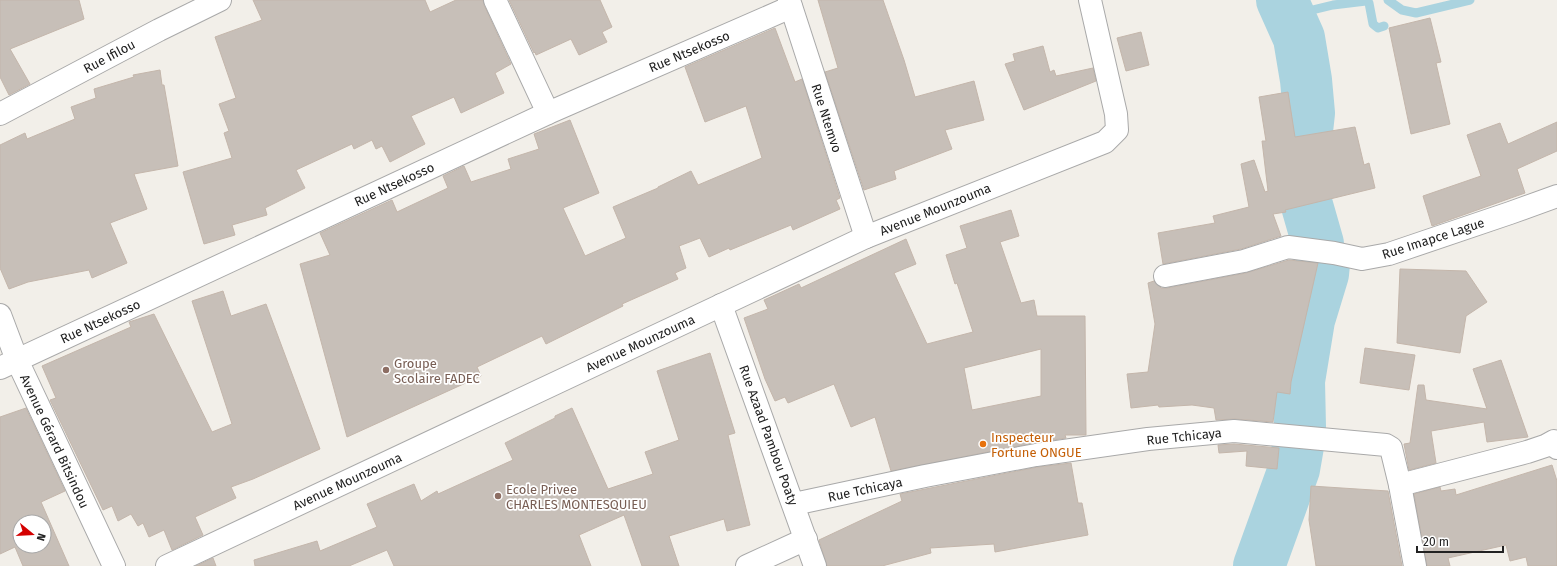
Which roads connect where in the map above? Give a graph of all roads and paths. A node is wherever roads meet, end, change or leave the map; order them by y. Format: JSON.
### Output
{"nodes":[{"id":1,"x":220,"y":0,"type":"edge"},
{"id":2,"x":495,"y":0,"type":"edge"},
{"id":3,"x":1090,"y":0,"type":"edge"},
{"id":4,"x":790,"y":4,"type":"edge"},
{"id":5,"x":548,"y":113,"type":"junction"},
{"id":6,"x":0,"y":114,"type":"edge"},
{"id":7,"x":1557,"y":196,"type":"edge"},
{"id":8,"x":866,"y":237,"type":"junction"},
{"id":9,"x":1165,"y":276,"type":"dead end"},
{"id":10,"x":721,"y":305,"type":"junction"},
{"id":11,"x":0,"y":315,"type":"edge"},
{"id":12,"x":8,"y":364,"type":"edge"},
{"id":13,"x":1553,"y":443,"type":"edge"},
{"id":14,"x":1400,"y":485,"type":"junction"},
{"id":15,"x":794,"y":504,"type":"junction"},
{"id":16,"x":806,"y":538,"type":"junction"},
{"id":17,"x":114,"y":566,"type":"edge"},
{"id":18,"x":167,"y":566,"type":"edge"},
{"id":19,"x":747,"y":566,"type":"edge"},
{"id":20,"x":815,"y":566,"type":"edge"},
{"id":21,"x":1416,"y":566,"type":"edge"}],
"edges":[{"from":1,"to":6,"type":"street","name":"Rue Ifilou"},
{"from":2,"to":5,"type":"street"},
{"from":3,"to":8,"type":"street","name":"Avenue Mounzouma"},
{"from":4,"to":5,"type":"street","name":"Rue Ntsekosso"},
{"from":4,"to":8,"type":"street","name":"Rue Ntemvo"},
{"from":5,"to":12,"type":"street","name":"Rue Ntsekosso"},
{"from":7,"to":9,"type":"street","name":"Rue Imapce Lague"},
{"from":8,"to":10,"type":"street","name":"Avenue Mounzouma"},
{"from":10,"to":15,"type":"street","name":"Rue Azaad Pambou Poaty"},
{"from":10,"to":18,"type":"street","name":"Avenue Mounzouma"},
{"from":11,"to":12,"type":"street","name":"Avenue Gérard Bitsindou"},
{"from":12,"to":17,"type":"street","name":"Avenue Gérard Bitsindou"},
{"from":13,"to":14,"type":"street"},
{"from":14,"to":15,"type":"street","name":"Rue Tchicaya"},
{"from":14,"to":21,"type":"street","name":"Rue Tchicaya"},
{"from":15,"to":16,"type":"street","name":"Rue Azaad Pambou Poaty"},
{"from":16,"to":19,"type":"street"},
{"from":16,"to":20,"type":"street","name":"Rue Azaad Pambou Poaty"}]}
